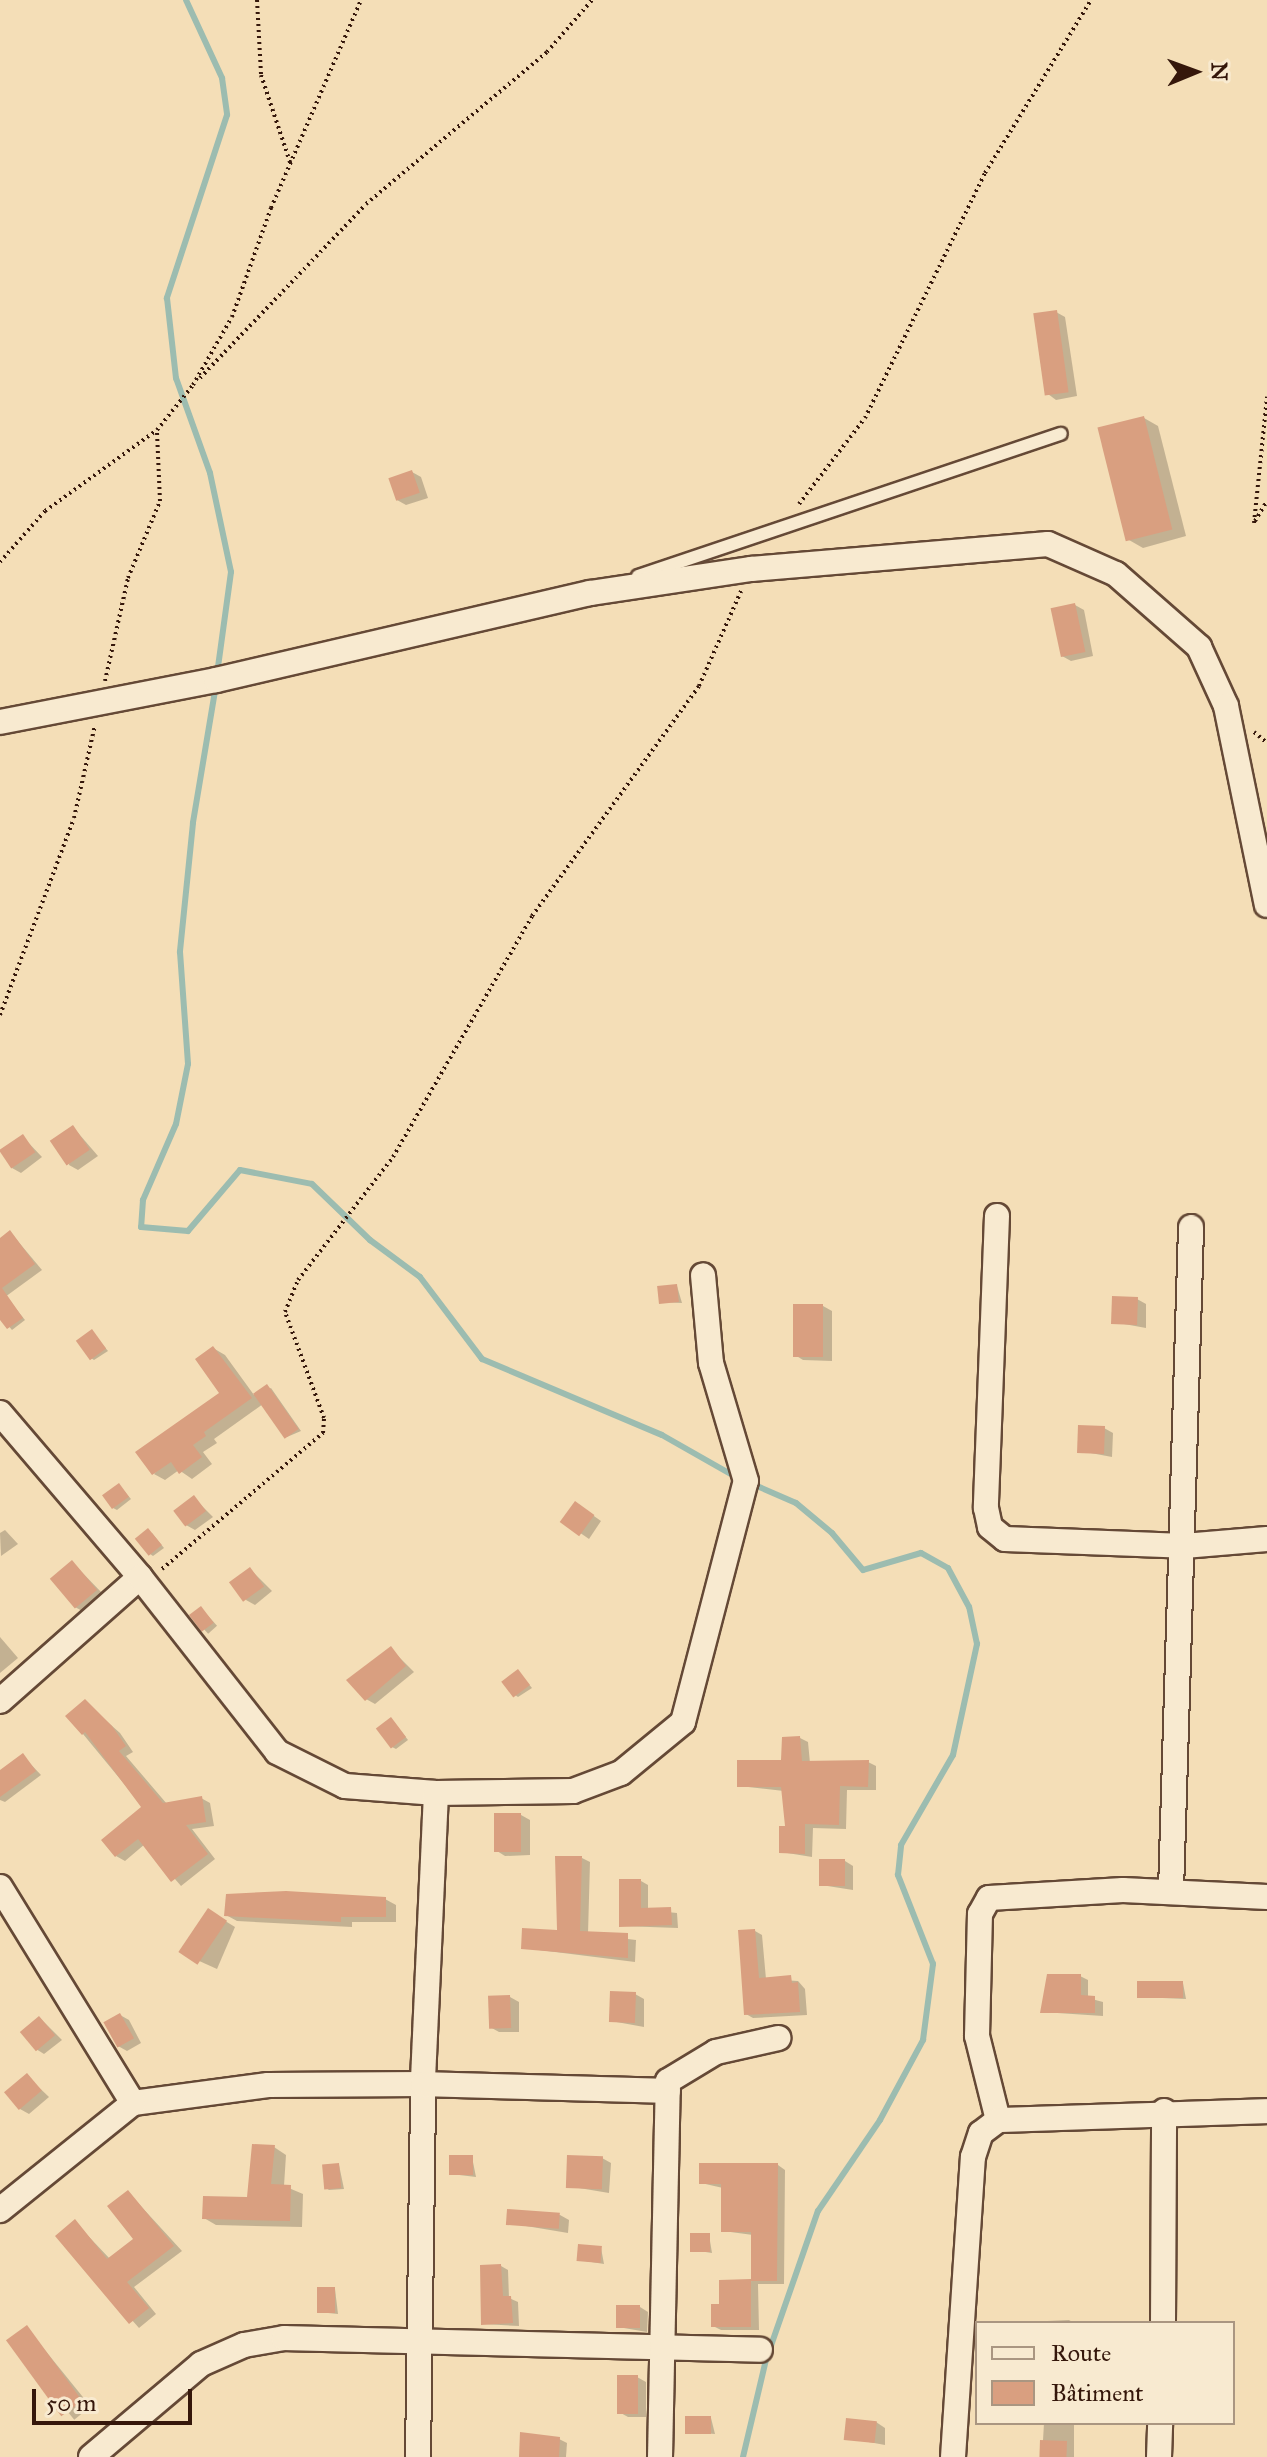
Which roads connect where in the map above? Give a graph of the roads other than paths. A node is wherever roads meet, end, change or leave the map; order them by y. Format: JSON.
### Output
{"nodes":[{"id":1,"x":1061,"y":434,"type":"dead end"},
{"id":2,"x":590,"y":593,"type":"junction"},
{"id":3,"x":0,"y":722,"type":"edge"},
{"id":4,"x":1267,"y":905,"type":"edge"},
{"id":5,"x":997,"y":1216,"type":"dead end"},
{"id":6,"x":1191,"y":1227,"type":"dead end"},
{"id":7,"x":703,"y":1275,"type":"dead end"},
{"id":8,"x":0,"y":1413,"type":"edge"},
{"id":9,"x":1267,"y":1539,"type":"edge"},
{"id":10,"x":1184,"y":1546,"type":"junction"},
{"id":11,"x":142,"y":1580,"type":"junction"},
{"id":12,"x":0,"y":1701,"type":"edge"},
{"id":13,"x":436,"y":1793,"type":"junction"},
{"id":14,"x":0,"y":1887,"type":"edge"},
{"id":15,"x":1171,"y":1891,"type":"junction"},
{"id":16,"x":1267,"y":1897,"type":"edge"},
{"id":17,"x":778,"y":2038,"type":"dead end"},
{"id":18,"x":423,"y":2084,"type":"junction"},
{"id":19,"x":668,"y":2091,"type":"junction"},
{"id":20,"x":133,"y":2103,"type":"junction"},
{"id":21,"x":1164,"y":2111,"type":"junction"},
{"id":22,"x":1267,"y":2111,"type":"edge"},
{"id":23,"x":998,"y":2120,"type":"junction"},
{"id":24,"x":0,"y":2210,"type":"edge"},
{"id":25,"x":1163,"y":2321,"type":"edge"},
{"id":26,"x":419,"y":2345,"type":"junction"},
{"id":27,"x":662,"y":2349,"type":"junction"},
{"id":28,"x":760,"y":2350,"type":"dead end"},
{"id":29,"x":1160,"y":2425,"type":"edge"},
{"id":30,"x":91,"y":2457,"type":"edge"},
{"id":31,"x":418,"y":2457,"type":"edge"},
{"id":32,"x":660,"y":2457,"type":"edge"},
{"id":33,"x":953,"y":2457,"type":"edge"},
{"id":34,"x":1159,"y":2457,"type":"edge"}],
"edges":[{"from":1,"to":2,"type":"lane"},
{"from":2,"to":3,"type":"street"},
{"from":2,"to":4,"type":"street"},
{"from":5,"to":10,"type":"street"},
{"from":6,"to":10,"type":"street"},
{"from":7,"to":13,"type":"street"},
{"from":8,"to":11,"type":"street"},
{"from":9,"to":10,"type":"street"},
{"from":10,"to":15,"type":"street"},
{"from":11,"to":12,"type":"street"},
{"from":11,"to":13,"type":"street"},
{"from":13,"to":18,"type":"street"},
{"from":14,"to":20,"type":"street"},
{"from":15,"to":16,"type":"street"},
{"from":15,"to":23,"type":"street"},
{"from":17,"to":19,"type":"street"},
{"from":18,"to":19,"type":"street"},
{"from":18,"to":20,"type":"street"},
{"from":18,"to":26,"type":"street"},
{"from":19,"to":27,"type":"street"},
{"from":20,"to":24,"type":"street"},
{"from":21,"to":22,"type":"street"},
{"from":21,"to":23,"type":"street"},
{"from":21,"to":25,"type":"street"},
{"from":23,"to":33,"type":"street"},
{"from":26,"to":27,"type":"street"},
{"from":26,"to":30,"type":"street"},
{"from":26,"to":31,"type":"street"},
{"from":27,"to":28,"type":"street"},
{"from":27,"to":32,"type":"street"},
{"from":29,"to":34,"type":"street"}]}
